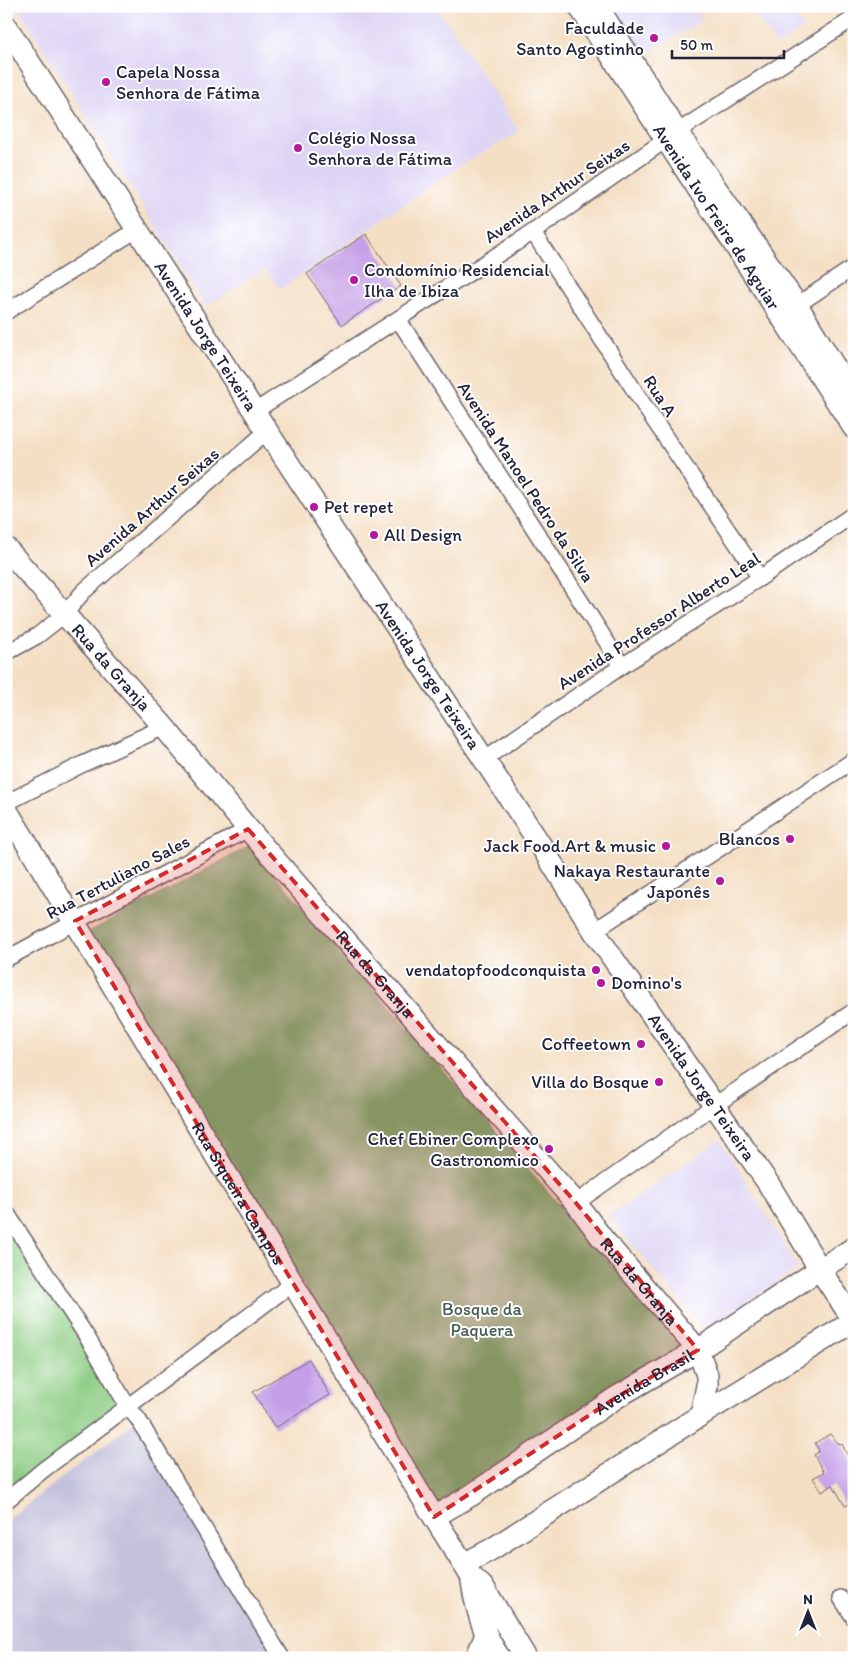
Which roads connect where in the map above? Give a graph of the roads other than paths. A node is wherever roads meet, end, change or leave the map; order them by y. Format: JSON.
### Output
{"nodes":[{"id":1,"x":579,"y":6,"type":"edge"},
{"id":2,"x":597,"y":6,"type":"edge"},
{"id":3,"x":854,"y":18,"type":"edge"},
{"id":4,"x":6,"y":26,"type":"edge"},
{"id":5,"x":671,"y":136,"type":"junction"},
{"id":6,"x":138,"y":229,"type":"junction"},
{"id":7,"x":533,"y":232,"type":"junction"},
{"id":8,"x":854,"y":267,"type":"edge"},
{"id":9,"x":797,"y":305,"type":"junction"},
{"id":10,"x":6,"y":312,"type":"edge"},
{"id":11,"x":398,"y":319,"type":"junction"},
{"id":12,"x":853,"y":395,"type":"edge"},
{"id":13,"x":255,"y":411,"type":"junction"},
{"id":14,"x":854,"y":428,"type":"edge"},
{"id":15,"x":267,"y":431,"type":"junction"},
{"id":16,"x":854,"y":514,"type":"edge"},
{"id":17,"x":6,"y":548,"type":"edge"},
{"id":18,"x":760,"y":578,"type":"junction"},
{"id":19,"x":64,"y":615,"type":"junction"},
{"id":20,"x":6,"y":653,"type":"edge"},
{"id":21,"x":622,"y":666,"type":"junction"},
{"id":22,"x":164,"y":727,"type":"junction"},
{"id":23,"x":484,"y":759,"type":"junction"},
{"id":24,"x":854,"y":760,"type":"edge"},
{"id":25,"x":6,"y":803,"type":"edge"},
{"id":26,"x":6,"y":809,"type":"edge"},
{"id":27,"x":248,"y":829,"type":"junction"},
{"id":28,"x":75,"y":921,"type":"junction"},
{"id":29,"x":594,"y":931,"type":"junction"},
{"id":30,"x":6,"y":959,"type":"edge"},
{"id":31,"x":854,"y":1011,"type":"edge"},
{"id":32,"x":715,"y":1105,"type":"junction"},
{"id":33,"x":576,"y":1203,"type":"junction"},
{"id":34,"x":6,"y":1212,"type":"edge"},
{"id":35,"x":854,"y":1248,"type":"edge"},
{"id":36,"x":820,"y":1269,"type":"junction"},
{"id":37,"x":293,"y":1283,"type":"junction"},
{"id":38,"x":854,"y":1321,"type":"edge"},
{"id":39,"x":698,"y":1350,"type":"junction"},
{"id":40,"x":128,"y":1407,"type":"junction"},
{"id":41,"x":701,"y":1415,"type":"junction"},
{"id":42,"x":6,"y":1501,"type":"edge"},
{"id":43,"x":434,"y":1517,"type":"junction"},
{"id":44,"x":468,"y":1570,"type":"junction"},
{"id":45,"x":840,"y":1598,"type":"dead end"},
{"id":46,"x":854,"y":1618,"type":"edge"},
{"id":47,"x":494,"y":1625,"type":"junction"},
{"id":48,"x":519,"y":1654,"type":"edge"},
{"id":49,"x":282,"y":1658,"type":"edge"},
{"id":50,"x":473,"y":1658,"type":"edge"},
{"id":51,"x":500,"y":1658,"type":"edge"}],
"edges":[{"from":1,"to":5,"type":"street","name":"Avenida Ivo Freire de Aguiar"},
{"from":2,"to":5,"type":"street","name":"Avenida Ivo Freire de Aguiar"},
{"from":3,"to":5,"type":"street","name":"Avenida Arthur Seixas"},
{"from":4,"to":6,"type":"street","name":"Avenida Jorge Teixeira"},
{"from":5,"to":7,"type":"street","name":"Avenida Arthur Seixas"},
{"from":5,"to":9,"type":"street","name":"Avenida Ivo Freire de Aguiar"},
{"from":5,"to":14,"type":"street","name":"Avenida Ivo Freire de Aguiar"},
{"from":6,"to":10,"type":"street"},
{"from":6,"to":13,"type":"street","name":"Avenida Jorge Teixeira"},
{"from":7,"to":11,"type":"street","name":"Avenida Arthur Seixas"},
{"from":7,"to":18,"type":"street","name":"Rua A"},
{"from":8,"to":9,"type":"street"},
{"from":9,"to":12,"type":"street","name":"Avenida Ivo Freire de Aguiar"},
{"from":11,"to":13,"type":"street","name":"Avenida Arthur Seixas"},
{"from":11,"to":21,"type":"street","name":"Avenida Manoel Pedro da Silva"},
{"from":13,"to":15,"type":"street","name":"Avenida Jorge Teixeira"},
{"from":15,"to":19,"type":"street","name":"Avenida Arthur Seixas"},
{"from":15,"to":23,"type":"street","name":"Avenida Jorge Teixeira"},
{"from":16,"to":18,"type":"street","name":"Avenida Professor Alberto Leal"},
{"from":17,"to":19,"type":"street","name":"Rua da Granja"},
{"from":18,"to":21,"type":"street","name":"Avenida Professor Alberto Leal"},
{"from":19,"to":20,"type":"street","name":"Avenida Arthur Seixas"},
{"from":19,"to":22,"type":"street","name":"Rua da Granja"},
{"from":21,"to":23,"type":"street","name":"Avenida Professor Alberto Leal"},
{"from":22,"to":25,"type":"street"},
{"from":22,"to":27,"type":"street","name":"Rua da Granja"},
{"from":23,"to":29,"type":"street","name":"Avenida Jorge Teixeira"},
{"from":24,"to":29,"type":"street"},
{"from":26,"to":28,"type":"street","name":"Rua Siqueira Campos"},
{"from":27,"to":28,"type":"street","name":"Rua Tertuliano Sales"},
{"from":27,"to":33,"type":"street","name":"Rua da Granja"},
{"from":28,"to":30,"type":"street","name":"Rua Tertuliano Sales"},
{"from":28,"to":37,"type":"street","name":"Rua Siqueira Campos"},
{"from":29,"to":32,"type":"street","name":"Avenida Jorge Teixeira"},
{"from":31,"to":32,"type":"street"},
{"from":32,"to":33,"type":"street"},
{"from":32,"to":36,"type":"street","name":"Avenida Jorge Teixeira"},
{"from":33,"to":39,"type":"street","name":"Rua da Granja"},
{"from":34,"to":40,"type":"street"},
{"from":35,"to":36,"type":"street","name":"Avenida Brasil"},
{"from":36,"to":38,"type":"street","name":"Avenida Jorge Teixeira"},
{"from":36,"to":39,"type":"street","name":"Avenida Brasil"},
{"from":37,"to":40,"type":"street"},
{"from":37,"to":43,"type":"street","name":"Rua Siqueira Campos"},
{"from":38,"to":41,"type":"street"},
{"from":39,"to":41,"type":"street","name":"Rua da Granja"},
{"from":39,"to":43,"type":"street","name":"Avenida Brasil"},
{"from":40,"to":42,"type":"street"},
{"from":40,"to":49,"type":"street"},
{"from":41,"to":44,"type":"street"},
{"from":43,"to":44,"type":"street","name":"Rua Siqueira Campos"},
{"from":44,"to":47,"type":"street","name":"Rua Siqueira Campos"},
{"from":45,"to":46,"type":"street"},
{"from":47,"to":48,"type":"street","name":"Rua Siqueira Campos"},
{"from":47,"to":50,"type":"street"},
{"from":47,"to":51,"type":"street","name":"Rua Siqueira Campos"}]}
